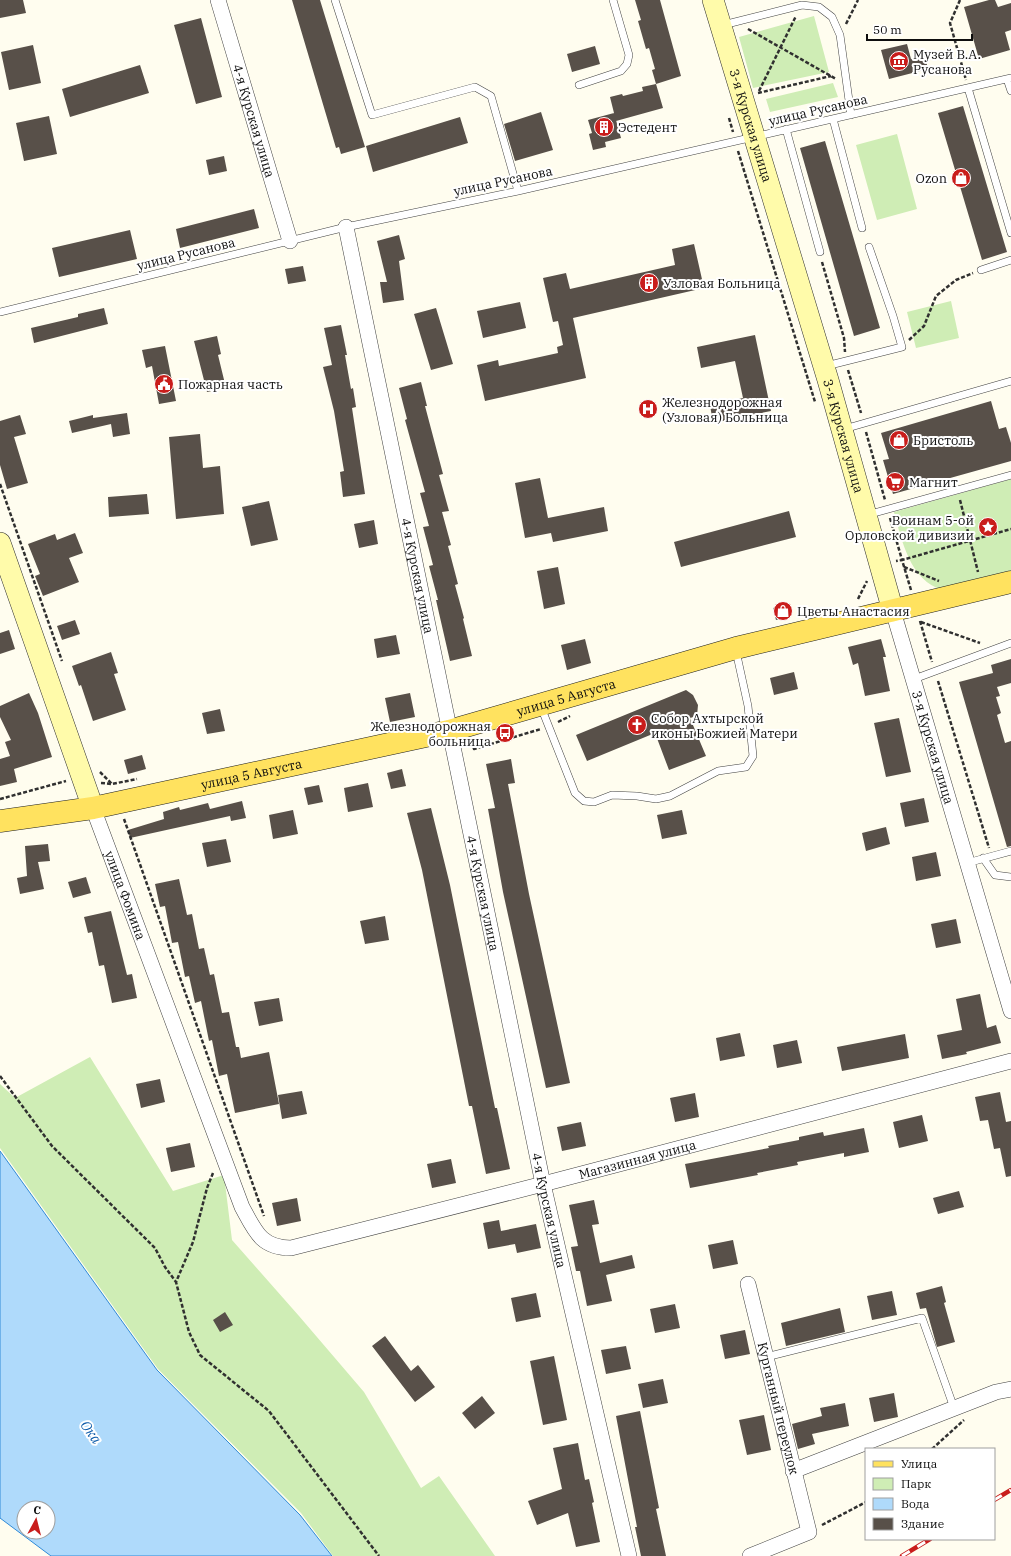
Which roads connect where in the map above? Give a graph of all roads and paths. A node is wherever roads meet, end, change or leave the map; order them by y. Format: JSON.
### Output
{"nodes":[{"id":1,"x":218,"y":0,"type":"edge"},
{"id":2,"x":335,"y":0,"type":"edge"},
{"id":3,"x":613,"y":0,"type":"edge"},
{"id":4,"x":714,"y":0,"type":"edge"},
{"id":5,"x":858,"y":0,"type":"edge"},
{"id":6,"x":960,"y":0,"type":"edge"},
{"id":7,"x":802,"y":5,"type":"junction"},
{"id":8,"x":729,"y":24,"type":"junction"},
{"id":9,"x":840,"y":35,"type":"junction"},
{"id":10,"x":780,"y":47,"type":"junction"},
{"id":11,"x":832,"y":76,"type":"junction"},
{"id":12,"x":1009,"y":78,"type":"edge"},
{"id":13,"x":579,"y":85,"type":"dead end"},
{"id":14,"x":847,"y":85,"type":"junction"},
{"id":15,"x":968,"y":88,"type":"junction"},
{"id":16,"x":1011,"y":91,"type":"edge"},
{"id":17,"x":851,"y":114,"type":"junction"},
{"id":18,"x":833,"y":119,"type":"junction"},
{"id":19,"x":786,"y":130,"type":"junction"},
{"id":20,"x":755,"y":137,"type":"junction"},
{"id":21,"x":518,"y":191,"type":"junction"},
{"id":22,"x":346,"y":227,"type":"junction"},
{"id":23,"x":862,"y":228,"type":"dead end"},
{"id":24,"x":1011,"y":233,"type":"edge"},
{"id":25,"x":290,"y":241,"type":"junction"},
{"id":26,"x":869,"y":247,"type":"dead end"},
{"id":27,"x":820,"y":252,"type":"joint"},
{"id":28,"x":1011,"y":260,"type":"edge"},
{"id":29,"x":981,"y":270,"type":"joint"},
{"id":30,"x":0,"y":312,"type":"edge"},
{"id":31,"x":902,"y":347,"type":"junction"},
{"id":32,"x":845,"y":361,"type":"junction"},
{"id":33,"x":824,"y":366,"type":"junction"},
{"id":34,"x":1011,"y":381,"type":"edge"},
{"id":35,"x":864,"y":424,"type":"junction"},
{"id":36,"x":842,"y":430,"type":"junction"},
{"id":37,"x":1011,"y":475,"type":"edge"},
{"id":38,"x":0,"y":484,"type":"edge"},
{"id":39,"x":957,"y":490,"type":"junction"},
{"id":40,"x":887,"y":509,"type":"junction"},
{"id":41,"x":867,"y":515,"type":"junction"},
{"id":42,"x":0,"y":543,"type":"edge"},
{"id":43,"x":904,"y":567,"type":"dead end"},
{"id":44,"x":874,"y":571,"type":"junction"},
{"id":45,"x":985,"y":571,"type":"dead end"},
{"id":46,"x":978,"y":573,"type":"junction"},
{"id":47,"x":971,"y":575,"type":"dead end"},
{"id":48,"x":940,"y":582,"type":"dead end"},
{"id":49,"x":1011,"y":582,"type":"edge"},
{"id":50,"x":851,"y":601,"type":"dead end"},
{"id":51,"x":896,"y":618,"type":"junction"},
{"id":52,"x":1011,"y":643,"type":"edge"},
{"id":53,"x":736,"y":648,"type":"junction"},
{"id":54,"x":995,"y":648,"type":"junction"},
{"id":55,"x":64,"y":667,"type":"dead end"},
{"id":56,"x":914,"y":679,"type":"junction"},
{"id":57,"x":540,"y":704,"type":"junction"},
{"id":58,"x":449,"y":731,"type":"junction"},
{"id":59,"x":97,"y":764,"type":"dead end"},
{"id":60,"x":143,"y":777,"type":"dead end"},
{"id":61,"x":84,"y":781,"type":"junction"},
{"id":62,"x":116,"y":793,"type":"junction"},
{"id":63,"x":0,"y":799,"type":"edge"},
{"id":64,"x":93,"y":808,"type":"junction"},
{"id":65,"x":0,"y":821,"type":"edge"},
{"id":66,"x":1011,"y":851,"type":"edge"},
{"id":67,"x":983,"y":858,"type":"junction"},
{"id":68,"x":967,"y":862,"type":"junction"},
{"id":69,"x":1011,"y":877,"type":"edge"},
{"id":70,"x":1011,"y":1012,"type":"edge"},
{"id":71,"x":1011,"y":1061,"type":"edge"},
{"id":72,"x":0,"y":1076,"type":"edge"},
{"id":73,"x":225,"y":1162,"type":"junction"},
{"id":74,"x":543,"y":1184,"type":"junction"},
{"id":75,"x":266,"y":1220,"type":"dead end"},
{"id":76,"x":263,"y":1241,"type":"joint"},
{"id":77,"x":176,"y":1282,"type":"junction"},
{"id":78,"x":748,"y":1284,"type":"dead end"},
{"id":79,"x":766,"y":1357,"type":"junction"},
{"id":80,"x":1011,"y":1389,"type":"edge"},
{"id":81,"x":954,"y":1408,"type":"junction"},
{"id":82,"x":793,"y":1471,"type":"junction"},
{"id":83,"x":865,"y":1503,"type":"edge"},
{"id":84,"x":809,"y":1532,"type":"junction"},
{"id":85,"x":379,"y":1556,"type":"edge"},
{"id":86,"x":629,"y":1556,"type":"edge"},
{"id":87,"x":750,"y":1556,"type":"edge"}],
"edges":[{"from":1,"to":25,"type":"street","name":"4-я Курская улица"},
{"from":2,"to":21,"type":"lane"},
{"from":3,"to":13,"type":"lane"},
{"from":4,"to":8,"type":"main road","name":"3-я Курская улица"},
{"from":5,"to":9,"type":"path"},
{"from":6,"to":15,"type":"path"},
{"from":7,"to":8,"type":"lane"},
{"from":7,"to":9,"type":"lane"},
{"from":7,"to":10,"type":"path"},
{"from":8,"to":10,"type":"path"},
{"from":8,"to":20,"type":"main road","name":"3-я Курская улица"},
{"from":9,"to":14,"type":"lane"},
{"from":10,"to":11,"type":"path"},
{"from":10,"to":11,"type":"path"},
{"from":11,"to":14,"type":"path"},
{"from":12,"to":15,"type":"lane","name":"улица Русанова"},
{"from":12,"to":16,"type":"lane"},
{"from":14,"to":17,"type":"lane"},
{"from":15,"to":17,"type":"lane","name":"улица Русанова"},
{"from":15,"to":24,"type":"lane"},
{"from":17,"to":18,"type":"lane","name":"улица Русанова"},
{"from":18,"to":19,"type":"lane","name":"улица Русанова"},
{"from":18,"to":23,"type":"lane"},
{"from":19,"to":20,"type":"lane","name":"улица Русанова"},
{"from":19,"to":27,"type":"lane"},
{"from":20,"to":21,"type":"lane","name":"улица Русанова"},
{"from":20,"to":33,"type":"main road","name":"3-я Курская улица"},
{"from":21,"to":22,"type":"lane","name":"улица Русанова"},
{"from":22,"to":25,"type":"lane","name":"улица Русанова"},
{"from":22,"to":58,"type":"street","name":"4-я Курская улица"},
{"from":25,"to":30,"type":"lane","name":"улица Русанова"},
{"from":26,"to":31,"type":"lane"},
{"from":27,"to":32,"type":"path"},
{"from":28,"to":29,"type":"lane"},
{"from":29,"to":31,"type":"path"},
{"from":31,"to":32,"type":"lane"},
{"from":32,"to":33,"type":"lane"},
{"from":32,"to":35,"type":"path"},
{"from":33,"to":36,"type":"main road","name":"3-я Курская улица"},
{"from":34,"to":35,"type":"lane"},
{"from":35,"to":36,"type":"lane"},
{"from":35,"to":40,"type":"path"},
{"from":36,"to":41,"type":"main road","name":"3-я Курская улица"},
{"from":37,"to":39,"type":"lane"},
{"from":38,"to":55,"type":"path"},
{"from":39,"to":40,"type":"lane"},
{"from":39,"to":46,"type":"path"},
{"from":40,"to":41,"type":"lane"},
{"from":40,"to":44,"type":"path"},
{"from":41,"to":44,"type":"main road","name":"3-я Курская улица"},
{"from":42,"to":61,"type":"main road","name":"улица Фомина"},
{"from":43,"to":48,"type":"path"},
{"from":44,"to":50,"type":"path"},
{"from":44,"to":51,"type":"main road","name":"3-я Курская улица"},
{"from":45,"to":46,"type":"path"},
{"from":46,"to":47,"type":"path"},
{"from":49,"to":51,"type":"main road","name":"улица 5 Августа"},
{"from":51,"to":53,"type":"main road","name":"улица 5 Августа"},
{"from":51,"to":54,"type":"path"},
{"from":51,"to":56,"type":"street","name":"3-я Курская улица"},
{"from":52,"to":54,"type":"lane"},
{"from":53,"to":57,"type":"main road","name":"улица 5 Августа"},
{"from":53,"to":57,"type":"lane"},
{"from":54,"to":56,"type":"lane"},
{"from":56,"to":68,"type":"street","name":"3-я Курская улица"},
{"from":57,"to":58,"type":"main road","name":"улица 5 Августа"},
{"from":58,"to":62,"type":"main road","name":"улица 5 Августа"},
{"from":58,"to":74,"type":"street","name":"4-я Курская улица"},
{"from":59,"to":62,"type":"path"},
{"from":60,"to":62,"type":"path"},
{"from":61,"to":62,"type":"path"},
{"from":61,"to":63,"type":"path"},
{"from":61,"to":64,"type":"main road","name":"улица Фомина"},
{"from":62,"to":64,"type":"main road","name":"улица 5 Августа"},
{"from":62,"to":75,"type":"path"},
{"from":64,"to":65,"type":"main road","name":"улица 5 Августа"},
{"from":64,"to":73,"type":"street","name":"улица Фомина"},
{"from":66,"to":67,"type":"lane"},
{"from":67,"to":68,"type":"lane"},
{"from":67,"to":69,"type":"lane"},
{"from":68,"to":70,"type":"street","name":"3-я Курская улица"},
{"from":71,"to":74,"type":"street","name":"Магазинная улица"},
{"from":72,"to":77,"type":"path"},
{"from":73,"to":76,"type":"street","name":"улица Фомина"},
{"from":73,"to":77,"type":"path"},
{"from":74,"to":76,"type":"street","name":"Магазинная улица"},
{"from":74,"to":86,"type":"street","name":"4-я Курская улица"},
{"from":77,"to":85,"type":"path"},
{"from":78,"to":79,"type":"street","name":"Курганный переулок"},
{"from":79,"to":81,"type":"lane"},
{"from":79,"to":82,"type":"street","name":"Курганный переулок"},
{"from":80,"to":81,"type":"street"},
{"from":81,"to":82,"type":"street"},
{"from":82,"to":84,"type":"street","name":"Курганный переулок"},
{"from":83,"to":84,"type":"path"},
{"from":84,"to":87,"type":"street"}]}
